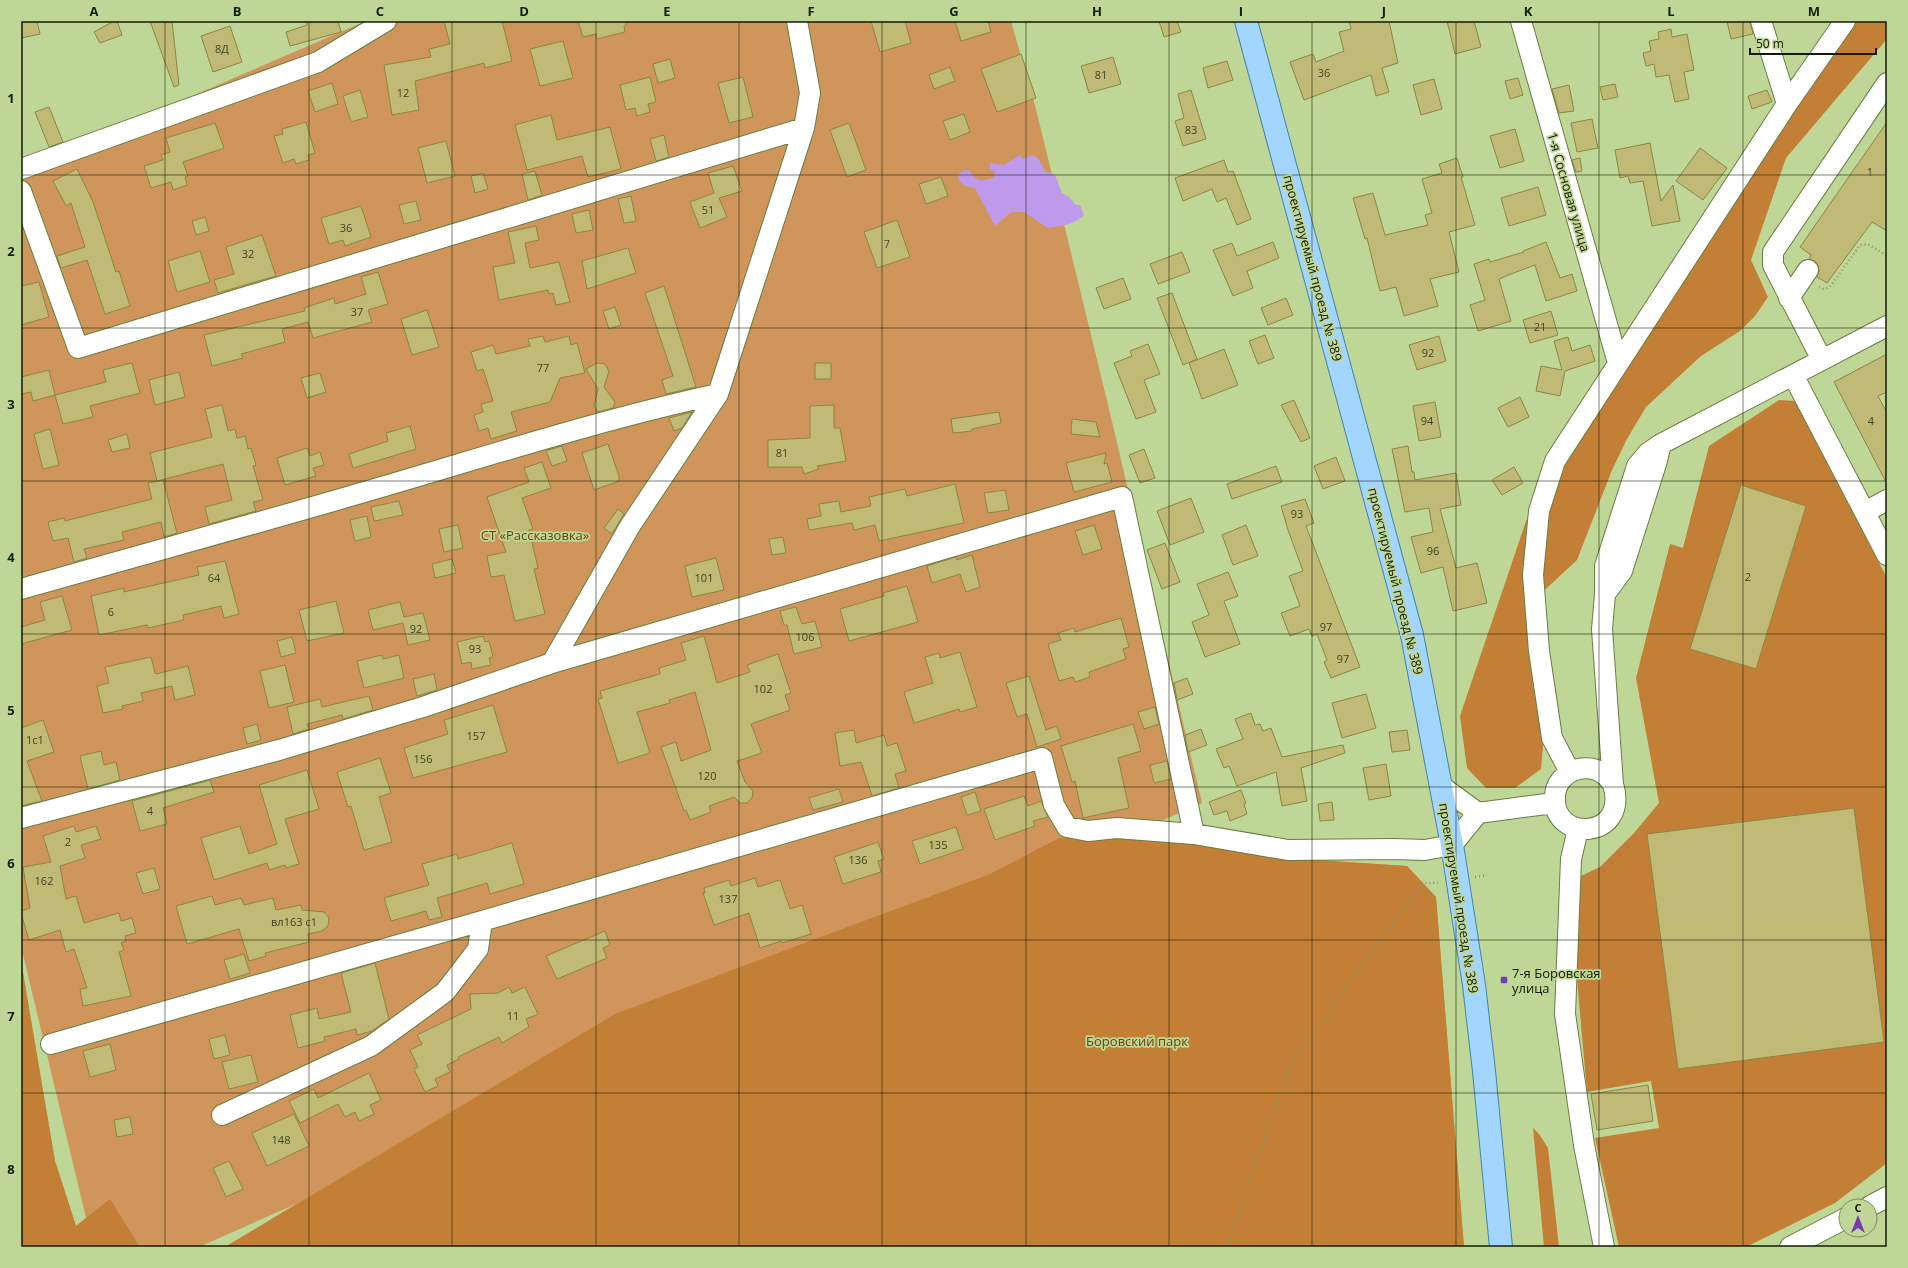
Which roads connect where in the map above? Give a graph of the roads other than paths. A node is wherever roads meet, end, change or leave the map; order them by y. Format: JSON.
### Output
{"nodes":[{"id":1,"x":386,"y":21,"type":"edge"},
{"id":2,"x":1246,"y":21,"type":"edge"},
{"id":3,"x":1521,"y":21,"type":"edge"},
{"id":4,"x":1761,"y":21,"type":"edge"},
{"id":5,"x":1845,"y":21,"type":"edge"},
{"id":6,"x":800,"y":22,"type":"edge"},
{"id":7,"x":1887,"y":83,"type":"edge"},
{"id":8,"x":1787,"y":104,"type":"junction"},
{"id":9,"x":804,"y":128,"type":"junction"},
{"id":10,"x":21,"y":169,"type":"edge"},
{"id":11,"x":21,"y":191,"type":"edge"},
{"id":12,"x":1806,"y":273,"type":"road end"},
{"id":13,"x":1789,"y":298,"type":"junction"},
{"id":14,"x":1887,"y":326,"type":"edge"},
{"id":15,"x":1822,"y":360,"type":"junction"},
{"id":16,"x":1618,"y":363,"type":"junction"},
{"id":17,"x":1793,"y":375,"type":"junction"},
{"id":18,"x":718,"y":394,"type":"junction"},
{"id":19,"x":1887,"y":500,"type":"edge"},
{"id":20,"x":1864,"y":512,"type":"junction"},
{"id":21,"x":1887,"y":555,"type":"edge"},
{"id":22,"x":21,"y":589,"type":"edge"},
{"id":23,"x":552,"y":663,"type":"junction"},
{"id":24,"x":1570,"y":772,"type":"junction"},
{"id":25,"x":1613,"y":784,"type":"junction"},
{"id":26,"x":1441,"y":786,"type":"junction"},
{"id":27,"x":1554,"y":803,"type":"junction"},
{"id":28,"x":1478,"y":813,"type":"junction"},
{"id":29,"x":21,"y":818,"type":"edge"},
{"id":30,"x":1578,"y":829,"type":"junction"},
{"id":31,"x":1194,"y":834,"type":"junction"},
{"id":32,"x":1452,"y":845,"type":"junction"},
{"id":33,"x":482,"y":921,"type":"junction"},
{"id":34,"x":51,"y":1044,"type":"dead end"},
{"id":35,"x":222,"y":1115,"type":"dead end"},
{"id":36,"x":1887,"y":1197,"type":"edge"},
{"id":37,"x":1878,"y":1202,"type":"edge"},
{"id":38,"x":1838,"y":1222,"type":"edge"},
{"id":39,"x":1501,"y":1247,"type":"edge"},
{"id":40,"x":1604,"y":1247,"type":"edge"},
{"id":41,"x":1790,"y":1247,"type":"edge"}],
"edges":[{"from":1,"to":10,"type":"street"},
{"from":2,"to":26,"type":"main road","name":"проектируемый проезд № 389"},
{"from":3,"to":16,"type":"street","name":"1-я Сосновая улица"},
{"from":4,"to":8,"type":"street"},
{"from":5,"to":8,"type":"street"},
{"from":6,"to":9,"type":"street"},
{"from":7,"to":13,"type":"street"},
{"from":8,"to":16,"type":"street"},
{"from":9,"to":11,"type":"street"},
{"from":9,"to":18,"type":"street"},
{"from":12,"to":13,"type":"street"},
{"from":13,"to":15,"type":"street"},
{"from":14,"to":15,"type":"street"},
{"from":15,"to":17,"type":"street"},
{"from":16,"to":24,"type":"street"},
{"from":17,"to":20,"type":"street"},
{"from":17,"to":25,"type":"street"},
{"from":18,"to":22,"type":"street"},
{"from":18,"to":23,"type":"street"},
{"from":19,"to":20,"type":"street"},
{"from":20,"to":21,"type":"street"},
{"from":23,"to":29,"type":"street"},
{"from":23,"to":31,"type":"street"},
{"from":24,"to":25,"type":"street"},
{"from":24,"to":27,"type":"street"},
{"from":25,"to":30,"type":"street"},
{"from":26,"to":28,"type":"street"},
{"from":26,"to":32,"type":"main road","name":"проектируемый проезд № 389"},
{"from":27,"to":28,"type":"street"},
{"from":27,"to":30,"type":"street"},
{"from":28,"to":32,"type":"street"},
{"from":30,"to":40,"type":"street"},
{"from":31,"to":32,"type":"street"},
{"from":31,"to":33,"type":"street"},
{"from":32,"to":39,"type":"main road","name":"проектируемый проезд № 389"},
{"from":33,"to":34,"type":"street"},
{"from":33,"to":35,"type":"street"},
{"from":36,"to":37,"type":"street"},
{"from":38,"to":41,"type":"street"}]}
